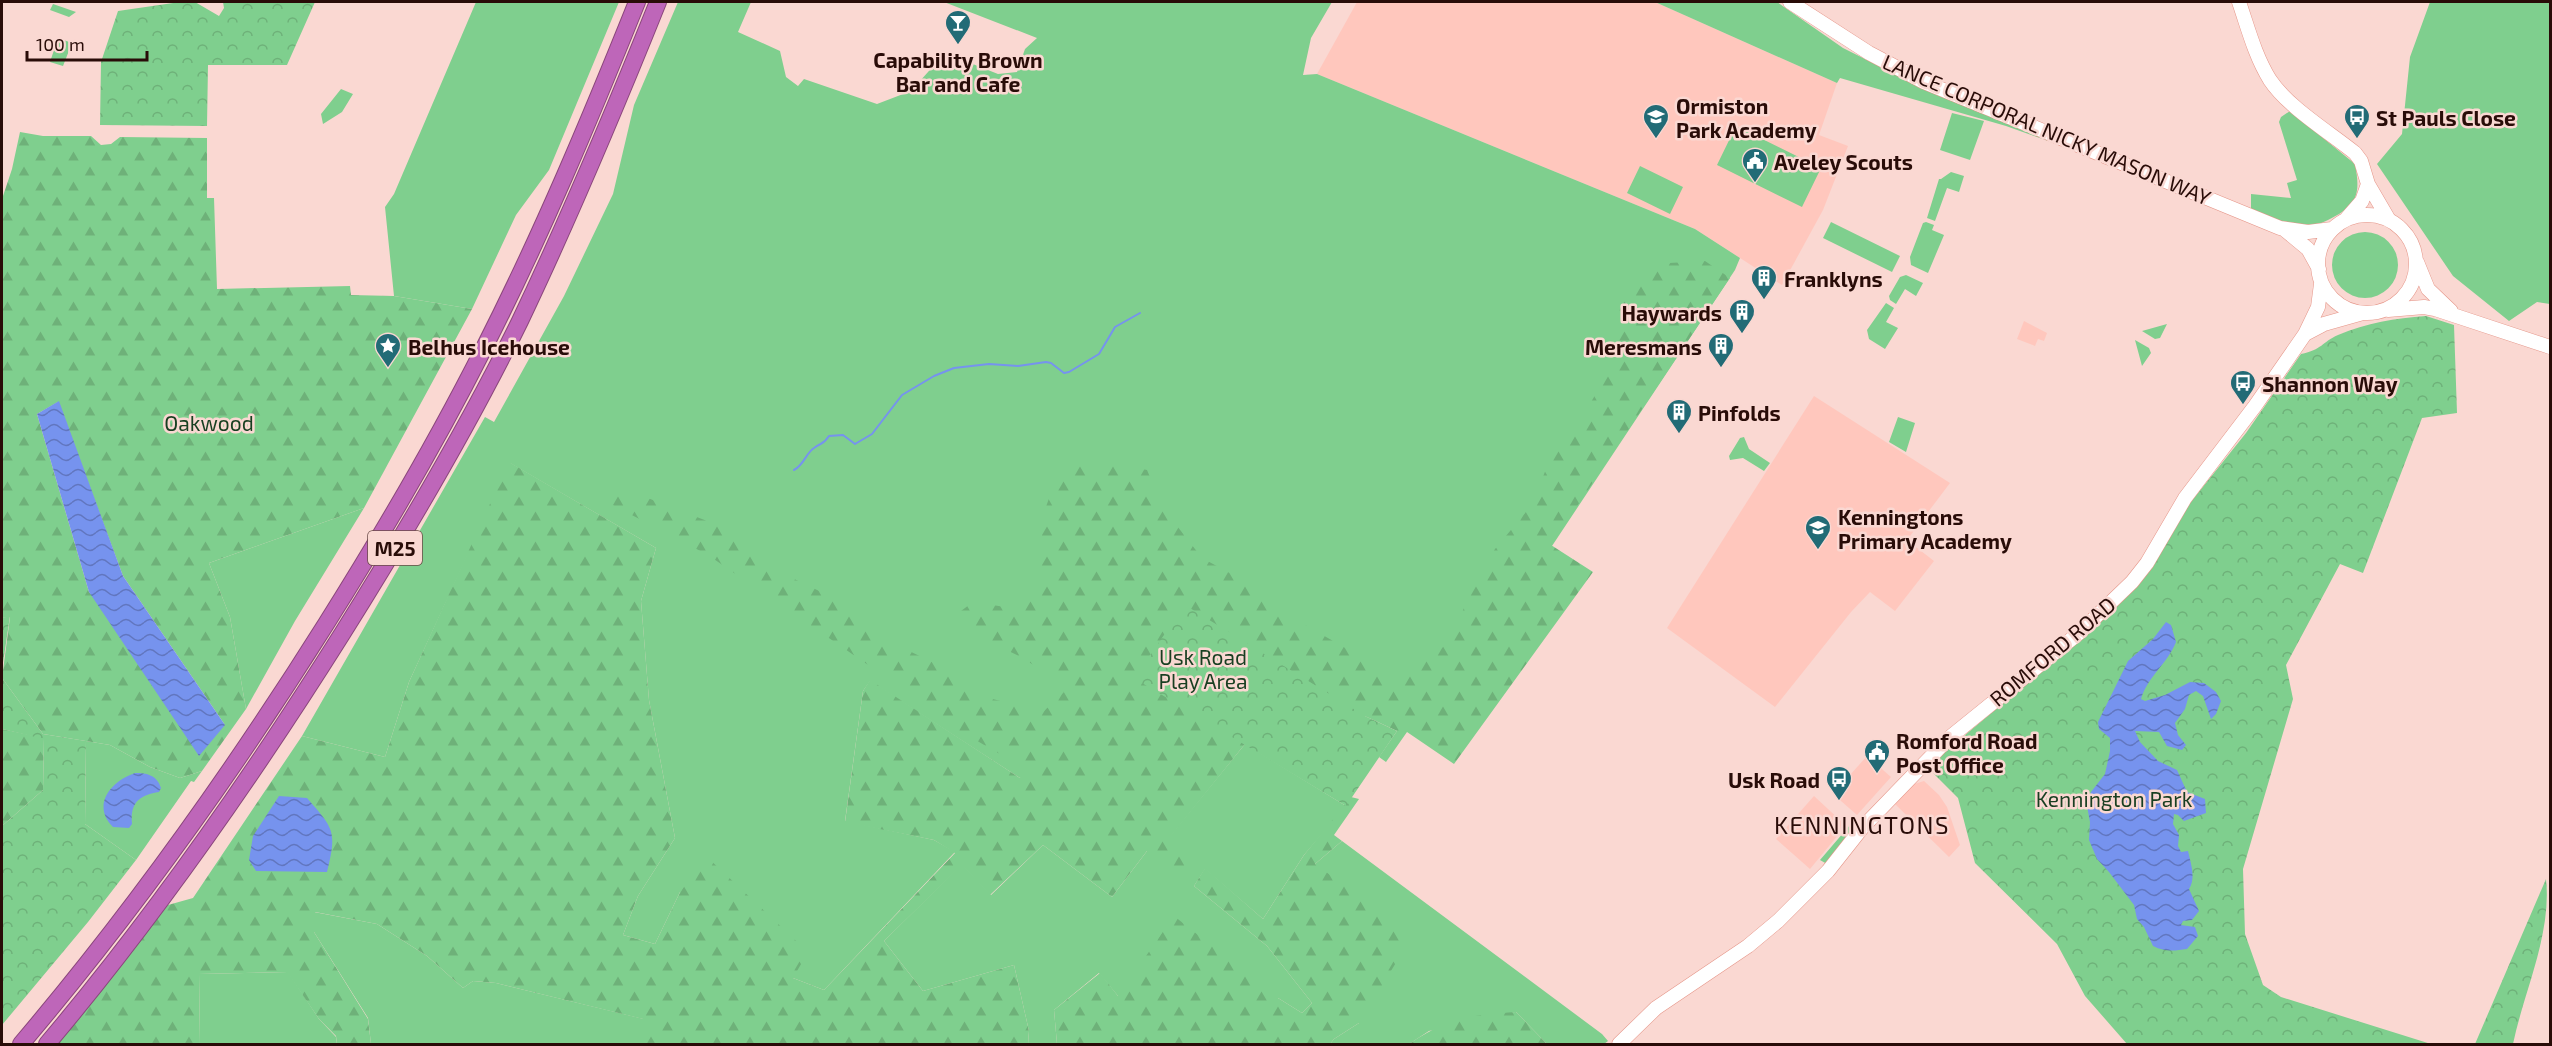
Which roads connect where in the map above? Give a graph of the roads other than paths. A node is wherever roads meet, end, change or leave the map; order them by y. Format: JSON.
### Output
{"nodes":[{"id":1,"x":637,"y":2,"type":"edge"},
{"id":2,"x":658,"y":2,"type":"edge"},
{"id":3,"x":1790,"y":2,"type":"edge"},
{"id":4,"x":2240,"y":2,"type":"edge"},
{"id":5,"x":2368,"y":184,"type":"junction"},
{"id":6,"x":2348,"y":218,"type":"junction"},
{"id":7,"x":2389,"y":219,"type":"junction"},
{"id":8,"x":2280,"y":228,"type":"junction"},
{"id":9,"x":2332,"y":229,"type":"junction"},
{"id":10,"x":2417,"y":261,"type":"junction"},
{"id":11,"x":2320,"y":277,"type":"junction"},
{"id":12,"x":2386,"y":310,"type":"junction"},
{"id":13,"x":2363,"y":313,"type":"junction"},
{"id":14,"x":2455,"y":314,"type":"junction"},
{"id":15,"x":2305,"y":334,"type":"junction"},
{"id":16,"x":2550,"y":347,"type":"edge"},
{"id":17,"x":21,"y":1044,"type":"edge"},
{"id":18,"x":47,"y":1044,"type":"edge"},
{"id":19,"x":1619,"y":1044,"type":"edge"}],
"edges":[{"from":1,"to":17,"type":"highway","number":"M25"},
{"from":2,"to":18,"type":"highway","number":"M25"},
{"from":3,"to":8,"type":"street","name":"LANCE CORPORAL NICKY MASON WAY"},
{"from":4,"to":5,"type":"street"},
{"from":5,"to":6,"type":"street"},
{"from":5,"to":7,"type":"street"},
{"from":6,"to":7,"type":"street"},
{"from":6,"to":9,"type":"street"},
{"from":7,"to":10,"type":"street"},
{"from":8,"to":9,"type":"street","name":"LANCE CORPORAL NICKY MASON WAY"},
{"from":8,"to":11,"type":"street","name":"LANCE CORPORAL NICKY MASON WAY"},
{"from":9,"to":11,"type":"street"},
{"from":10,"to":12,"type":"street"},
{"from":10,"to":14,"type":"street"},
{"from":11,"to":13,"type":"street"},
{"from":11,"to":15,"type":"street","name":"ROMFORD ROAD"},
{"from":12,"to":13,"type":"street"},
{"from":12,"to":14,"type":"street"},
{"from":13,"to":15,"type":"street"},
{"from":14,"to":16,"type":"street"},
{"from":15,"to":19,"type":"street","name":"ROMFORD ROAD"}]}
